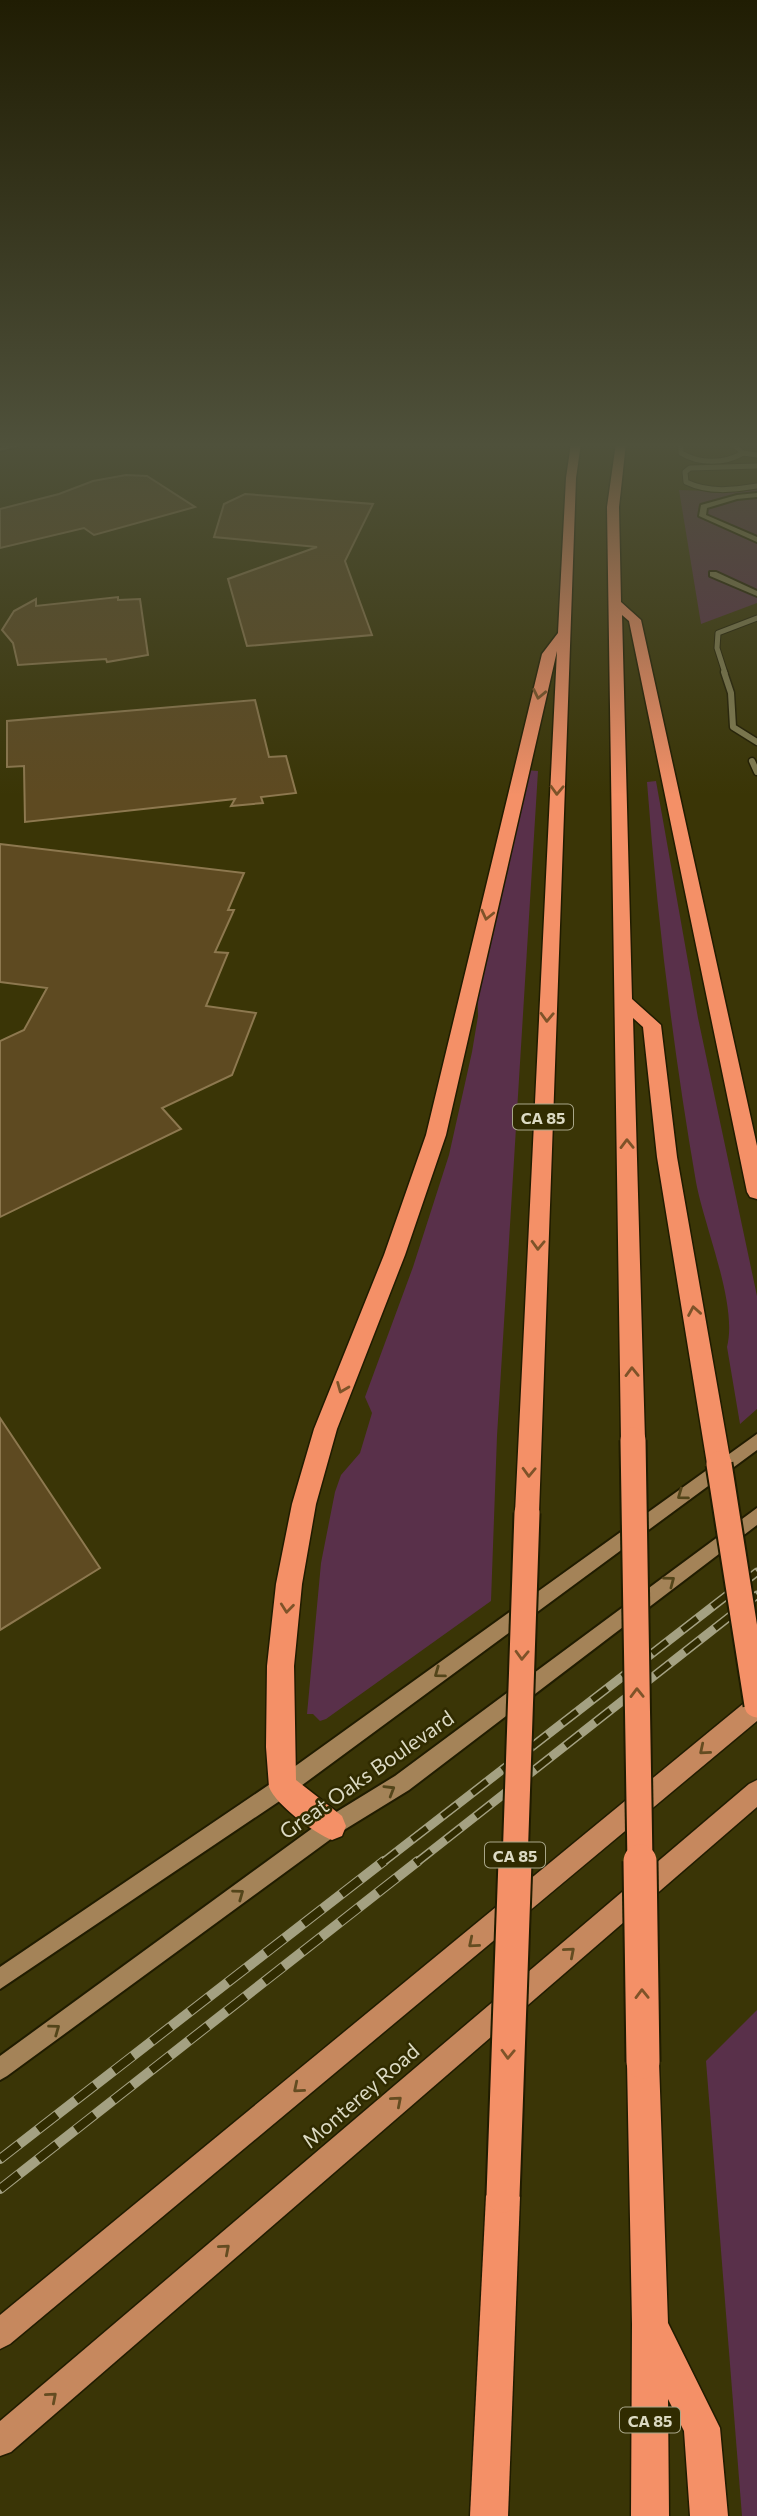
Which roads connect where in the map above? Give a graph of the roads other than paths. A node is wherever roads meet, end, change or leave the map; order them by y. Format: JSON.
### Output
{"nodes":[{"id":1,"x":568,"y":560,"type":"edge"},
{"id":2,"x":615,"y":560,"type":"edge"},
{"id":3,"x":713,"y":575,"type":"dead end"},
{"id":4,"x":757,"y":594,"type":"edge"},
{"id":5,"x":616,"y":604,"type":"junction"},
{"id":6,"x":757,"y":618,"type":"edge"},
{"id":7,"x":565,"y":633,"type":"junction"},
{"id":8,"x":757,"y":742,"type":"edge"},
{"id":9,"x":752,"y":761,"type":"dead end"},
{"id":10,"x":757,"y":772,"type":"edge"},
{"id":11,"x":623,"y":1000,"type":"junction"},
{"id":12,"x":757,"y":1192,"type":"edge"},
{"id":13,"x":757,"y":1441,"type":"edge"},
{"id":14,"x":757,"y":1515,"type":"edge"},
{"id":15,"x":757,"y":1706,"type":"edge"},
{"id":16,"x":283,"y":1787,"type":"junction"},
{"id":17,"x":757,"y":1791,"type":"edge"},
{"id":18,"x":332,"y":1826,"type":"junction"},
{"id":19,"x":0,"y":1979,"type":"edge"},
{"id":20,"x":0,"y":2069,"type":"edge"},
{"id":21,"x":650,"y":2324,"type":"junction"},
{"id":22,"x":0,"y":2334,"type":"edge"},
{"id":23,"x":0,"y":2441,"type":"edge"},
{"id":24,"x":489,"y":2516,"type":"edge"},
{"id":25,"x":650,"y":2516,"type":"edge"},
{"id":26,"x":709,"y":2516,"type":"edge"}],
"edges":[{"from":1,"to":7,"type":"highway","number":"CA 85"},
{"from":2,"to":5,"type":"highway","number":"CA 85"},
{"from":3,"to":4,"type":"street"},
{"from":5,"to":11,"type":"highway","number":"CA 85"},
{"from":5,"to":12,"type":"highway"},
{"from":6,"to":8,"type":"lane"},
{"from":7,"to":16,"type":"highway","one_way":true},
{"from":7,"to":24,"type":"highway","number":"CA 85","one_way":true,"bridge":true},
{"from":9,"to":10,"type":"lane"},
{"from":15,"to":11,"type":"highway","one_way":true,"bridge":true},
{"from":21,"to":11,"type":"highway","number":"CA 85","one_way":true,"bridge":true},
{"from":13,"to":16,"type":"main road","name":"Great Oaks Boulevard","one_way":true},
{"from":18,"to":14,"type":"main road","name":"Great Oaks Boulevard","one_way":true},
{"from":15,"to":22,"type":"main road","one_way":true},
{"from":16,"to":18,"type":"highway"},
{"from":16,"to":19,"type":"main road","name":"Great Oaks Boulevard"},
{"from":23,"to":17,"type":"main road","name":"Monterey Road","one_way":true},
{"from":20,"to":18,"type":"main road","name":"Great Oaks Boulevard","one_way":true},
{"from":21,"to":25,"type":"highway","number":"CA 85"},
{"from":21,"to":26,"type":"highway"}]}
